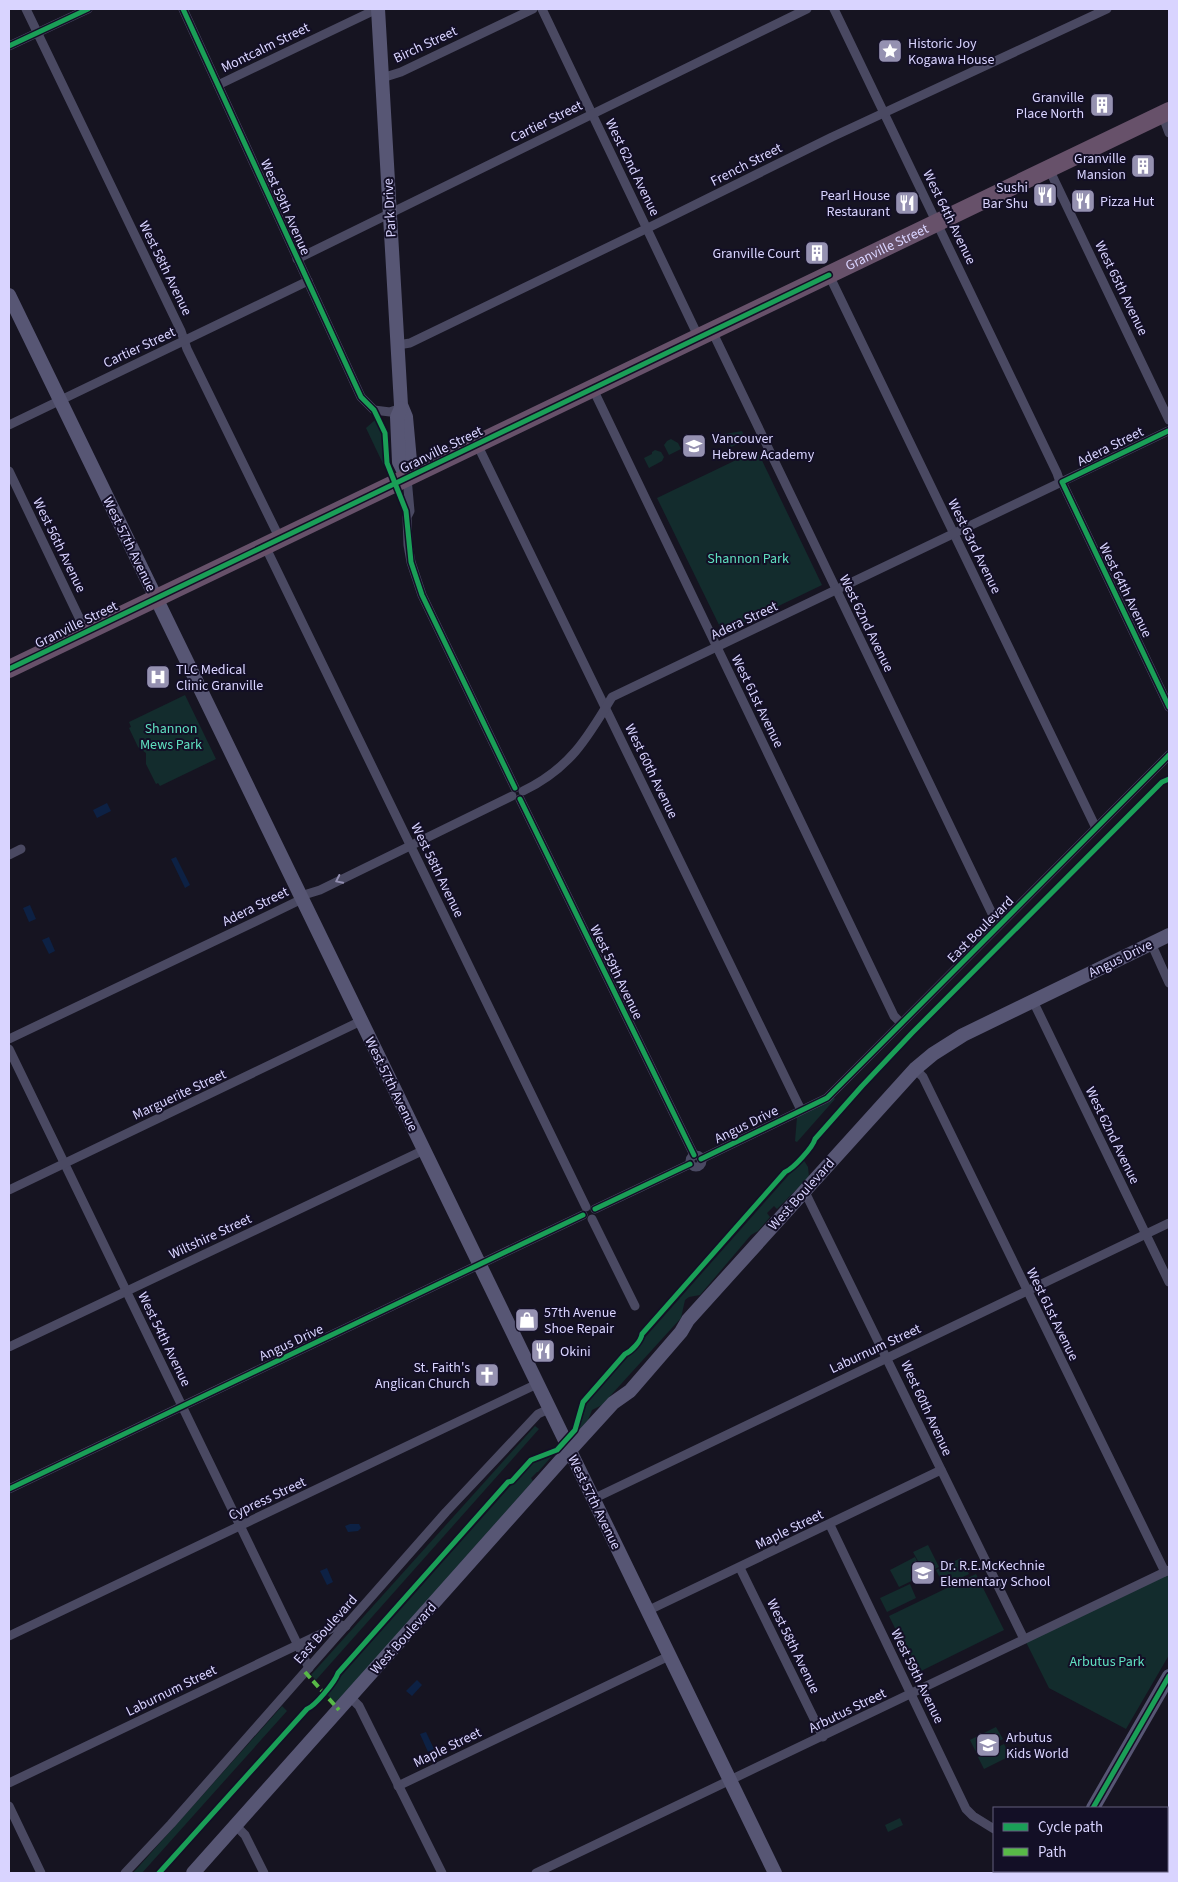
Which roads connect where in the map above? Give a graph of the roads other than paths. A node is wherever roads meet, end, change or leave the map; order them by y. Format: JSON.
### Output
{"nodes":[{"id":1,"x":26,"y":9,"type":"edge"},
{"id":2,"x":88,"y":9,"type":"edge"},
{"id":3,"x":183,"y":9,"type":"edge"},
{"id":4,"x":378,"y":9,"type":"edge"},
{"id":5,"x":533,"y":9,"type":"edge"},
{"id":6,"x":542,"y":9,"type":"edge"},
{"id":7,"x":807,"y":9,"type":"edge"},
{"id":8,"x":834,"y":9,"type":"edge"},
{"id":9,"x":1107,"y":9,"type":"edge"},
{"id":10,"x":38,"y":32,"type":"junction"},
{"id":11,"x":9,"y":46,"type":"edge"},
{"id":12,"x":382,"y":78,"type":"junction"},
{"id":13,"x":218,"y":85,"type":"junction"},
{"id":14,"x":884,"y":113,"type":"junction"},
{"id":15,"x":1166,"y":113,"type":"edge"},
{"id":16,"x":592,"y":114,"type":"junction"},
{"id":17,"x":1169,"y":133,"type":"edge"},
{"id":18,"x":1049,"y":169,"type":"junction"},
{"id":19,"x":390,"y":214,"type":"junction"},
{"id":20,"x":938,"y":223,"type":"junction"},
{"id":21,"x":648,"y":229,"type":"junction"},
{"id":22,"x":297,"y":259,"type":"junction"},
{"id":23,"x":829,"y":275,"type":"junction"},
{"id":24,"x":308,"y":281,"type":"junction"},
{"id":25,"x":9,"y":295,"type":"edge"},
{"id":26,"x":705,"y":334,"type":"junction"},
{"id":27,"x":184,"y":341,"type":"junction"},
{"id":28,"x":398,"y":345,"type":"junction"},
{"id":29,"x":592,"y":389,"type":"junction"},
{"id":30,"x":60,"y":400,"type":"junction"},
{"id":31,"x":401,"y":408,"type":"junction"},
{"id":32,"x":1169,"y":420,"type":"edge"},
{"id":33,"x":9,"y":425,"type":"edge"},
{"id":34,"x":1169,"y":429,"type":"edge"},
{"id":35,"x":478,"y":444,"type":"junction"},
{"id":36,"x":9,"y":471,"type":"edge"},
{"id":37,"x":1057,"y":473,"type":"junction"},
{"id":38,"x":407,"y":478,"type":"junction"},
{"id":39,"x":1071,"y":478,"type":"junction"},
{"id":40,"x":1062,"y":482,"type":"junction"},
{"id":41,"x":954,"y":534,"type":"junction"},
{"id":42,"x":272,"y":543,"type":"junction"},
{"id":43,"x":836,"y":591,"type":"junction"},
{"id":44,"x":156,"y":598,"type":"junction"},
{"id":45,"x":86,"y":632,"type":"junction"},
{"id":46,"x":717,"y":648,"type":"junction"},
{"id":47,"x":9,"y":669,"type":"edge"},
{"id":48,"x":1169,"y":707,"type":"edge"},
{"id":49,"x":606,"y":708,"type":"junction"},
{"id":50,"x":1169,"y":755,"type":"edge"},
{"id":51,"x":517,"y":793,"type":"junction"},
{"id":52,"x":1096,"y":828,"type":"junction"},
{"id":53,"x":410,"y":846,"type":"junction"},
{"id":54,"x":21,"y":849,"type":"dead end"},
{"id":55,"x":9,"y":855,"type":"edge"},
{"id":56,"x":302,"y":899,"type":"junction"},
{"id":57,"x":998,"y":926,"type":"junction"},
{"id":58,"x":1169,"y":935,"type":"edge"},
{"id":59,"x":1151,"y":944,"type":"junction"},
{"id":60,"x":1169,"y":982,"type":"edge"},
{"id":61,"x":1033,"y":1000,"type":"junction"},
{"id":62,"x":361,"y":1022,"type":"junction"},
{"id":63,"x":901,"y":1024,"type":"junction"},
{"id":64,"x":9,"y":1039,"type":"edge"},
{"id":65,"x":9,"y":1049,"type":"edge"},
{"id":66,"x":915,"y":1069,"type":"junction"},
{"id":67,"x":801,"y":1110,"type":"junction"},
{"id":68,"x":424,"y":1150,"type":"junction"},
{"id":69,"x":695,"y":1159,"type":"junction"},
{"id":70,"x":64,"y":1164,"type":"junction"},
{"id":71,"x":9,"y":1190,"type":"edge"},
{"id":72,"x":804,"y":1190,"type":"junction"},
{"id":73,"x":589,"y":1213,"type":"junction"},
{"id":74,"x":1169,"y":1223,"type":"edge"},
{"id":75,"x":1146,"y":1234,"type":"junction"},
{"id":76,"x":480,"y":1265,"type":"junction"},
{"id":77,"x":1169,"y":1282,"type":"edge"},
{"id":78,"x":127,"y":1291,"type":"junction"},
{"id":79,"x":1026,"y":1291,"type":"junction"},
{"id":80,"x":634,"y":1306,"type":"dead end"},
{"id":81,"x":9,"y":1347,"type":"edge"},
{"id":82,"x":887,"y":1357,"type":"junction"},
{"id":83,"x":537,"y":1384,"type":"junction"},
{"id":84,"x":182,"y":1406,"type":"junction"},
{"id":85,"x":549,"y":1409,"type":"junction"},
{"id":86,"x":570,"y":1450,"type":"junction"},
{"id":87,"x":941,"y":1470,"type":"junction"},
{"id":88,"x":9,"y":1489,"type":"edge"},
{"id":89,"x":593,"y":1499,"type":"junction"},
{"id":90,"x":830,"y":1525,"type":"junction"},
{"id":91,"x":240,"y":1526,"type":"junction"},
{"id":92,"x":740,"y":1568,"type":"junction"},
{"id":93,"x":1167,"y":1571,"type":"edge"},
{"id":94,"x":647,"y":1612,"type":"junction"},
{"id":95,"x":346,"y":1626,"type":"junction"},
{"id":96,"x":9,"y":1636,"type":"edge"},
{"id":97,"x":1024,"y":1638,"type":"junction"},
{"id":98,"x":298,"y":1645,"type":"junction"},
{"id":99,"x":669,"y":1656,"type":"junction"},
{"id":100,"x":309,"y":1668,"type":"junction"},
{"id":101,"x":1169,"y":1676,"type":"edge"},
{"id":102,"x":911,"y":1694,"type":"junction"},
{"id":103,"x":350,"y":1697,"type":"junction"},
{"id":104,"x":822,"y":1736,"type":"junction"},
{"id":105,"x":730,"y":1780,"type":"junction"},
{"id":106,"x":9,"y":1783,"type":"edge"},
{"id":107,"x":398,"y":1786,"type":"junction"},
{"id":108,"x":9,"y":1806,"type":"edge"},
{"id":109,"x":1094,"y":1807,"type":"edge"},
{"id":110,"x":236,"y":1826,"type":"junction"},
{"id":111,"x":993,"y":1828,"type":"edge"},
{"id":112,"x":42,"y":1873,"type":"edge"},
{"id":113,"x":126,"y":1873,"type":"edge"},
{"id":114,"x":193,"y":1873,"type":"edge"},
{"id":115,"x":264,"y":1873,"type":"edge"},
{"id":116,"x":442,"y":1873,"type":"edge"},
{"id":117,"x":536,"y":1873,"type":"edge"},
{"id":118,"x":775,"y":1873,"type":"edge"}],
"edges":[{"from":1,"to":10,"type":"street","name":"West 58th Avenue"},
{"from":2,"to":10,"type":"street"},
{"from":3,"to":13,"type":"street","name":"West 59th Avenue"},
{"from":4,"to":12,"type":"street","name":"Park Drive"},
{"from":4,"to":13,"type":"street","name":"Montcalm Street"},
{"from":5,"to":12,"type":"street","name":"Birch Street"},
{"from":6,"to":16,"type":"street","name":"West 62nd Avenue"},
{"from":7,"to":16,"type":"street","name":"Cartier Street"},
{"from":8,"to":14,"type":"street","name":"West 64th Avenue"},
{"from":9,"to":14,"type":"street","name":"French Street"},
{"from":10,"to":11,"type":"street"},
{"from":10,"to":27,"type":"street","name":"West 58th Avenue"},
{"from":12,"to":19,"type":"street","name":"Park Drive"},
{"from":13,"to":22,"type":"street","name":"West 59th Avenue"},
{"from":14,"to":20,"type":"street","name":"West 64th Avenue"},
{"from":14,"to":21,"type":"street","name":"French Street"},
{"from":15,"to":17,"type":"street"},
{"from":15,"to":18,"type":"highway","name":"Granville Street"},
{"from":16,"to":19,"type":"street","name":"Cartier Street"},
{"from":16,"to":21,"type":"street","name":"West 62nd Avenue"},
{"from":18,"to":20,"type":"highway","name":"Granville Street"},
{"from":18,"to":32,"type":"street","name":"West 65th Avenue"},
{"from":19,"to":22,"type":"street","name":"Cartier Street"},
{"from":19,"to":28,"type":"street","name":"Park Drive"},
{"from":20,"to":23,"type":"highway","name":"Granville Street"},
{"from":20,"to":37,"type":"street","name":"West 64th Avenue"},
{"from":21,"to":26,"type":"street","name":"West 62nd Avenue"},
{"from":21,"to":28,"type":"street","name":"French Street"},
{"from":22,"to":24,"type":"street","name":"West 59th Avenue"},
{"from":23,"to":26,"type":"highway","name":"Granville Street"},
{"from":23,"to":41,"type":"street","name":"West 63rd Avenue"},
{"from":24,"to":27,"type":"street","name":"Cartier Street"},
{"from":24,"to":31,"type":"street","name":"West 59th Avenue"},
{"from":25,"to":30,"type":"street","name":"West 57th Avenue"},
{"from":26,"to":29,"type":"highway","name":"Granville Street"},
{"from":26,"to":43,"type":"street","name":"West 62nd Avenue"},
{"from":27,"to":30,"type":"street","name":"Cartier Street"},
{"from":27,"to":42,"type":"street","name":"West 58th Avenue"},
{"from":28,"to":31,"type":"street","name":"Park Drive"},
{"from":29,"to":35,"type":"highway","name":"Granville Street"},
{"from":29,"to":46,"type":"street","name":"West 61st Avenue"},
{"from":30,"to":33,"type":"street","name":"Cartier Street"},
{"from":30,"to":44,"type":"street","name":"West 57th Avenue"},
{"from":31,"to":38,"type":"street","name":"Park Drive"},
{"from":34,"to":39,"type":"street","name":"Adera Street"},
{"from":35,"to":38,"type":"highway","name":"Granville Street"},
{"from":35,"to":49,"type":"street","name":"West 60th Avenue"},
{"from":36,"to":45,"type":"street","name":"West 56th Avenue"},
{"from":37,"to":39,"type":"street"},
{"from":37,"to":40,"type":"street","name":"West 64th Avenue"},
{"from":38,"to":42,"type":"highway","name":"Granville Street"},
{"from":38,"to":51,"type":"street","name":"West 59th Avenue"},
{"from":39,"to":40,"type":"street","name":"Adera Street"},
{"from":40,"to":41,"type":"street","name":"Adera Street"},
{"from":40,"to":48,"type":"street","name":"West 64th Avenue"},
{"from":41,"to":43,"type":"street","name":"Adera Street"},
{"from":41,"to":52,"type":"street","name":"West 63rd Avenue"},
{"from":42,"to":44,"type":"highway","name":"Granville Street"},
{"from":42,"to":53,"type":"street","name":"West 58th Avenue"},
{"from":43,"to":46,"type":"street","name":"Adera Street"},
{"from":43,"to":57,"type":"street","name":"West 62nd Avenue"},
{"from":44,"to":45,"type":"highway","name":"Granville Street"},
{"from":44,"to":56,"type":"street","name":"West 57th Avenue"},
{"from":45,"to":47,"type":"highway","name":"Granville Street"},
{"from":46,"to":49,"type":"street","name":"Adera Street"},
{"from":46,"to":63,"type":"street","name":"West 61st Avenue"},
{"from":49,"to":51,"type":"street","name":"Adera Street"},
{"from":49,"to":67,"type":"street","name":"West 60th Avenue"},
{"from":50,"to":52,"type":"street","name":"East Boulevard"},
{"from":51,"to":53,"type":"street","name":"Adera Street"},
{"from":51,"to":69,"type":"street","name":"West 59th Avenue"},
{"from":52,"to":57,"type":"street","name":"East Boulevard"},
{"from":53,"to":56,"type":"street","name":"Adera Street","one_way":true},
{"from":53,"to":73,"type":"street","name":"West 58th Avenue"},
{"from":54,"to":55,"type":"street"},
{"from":56,"to":62,"type":"street","name":"West 57th Avenue"},
{"from":56,"to":64,"type":"street","name":"Adera Street"},
{"from":57,"to":63,"type":"street","name":"East Boulevard"},
{"from":58,"to":59,"type":"street","name":"Angus Drive"},
{"from":59,"to":60,"type":"street"},
{"from":59,"to":61,"type":"street","name":"Angus Drive"},
{"from":61,"to":66,"type":"street","name":"Angus Drive"},
{"from":61,"to":75,"type":"street","name":"West 62nd Avenue"},
{"from":62,"to":68,"type":"street","name":"West 57th Avenue"},
{"from":62,"to":70,"type":"street","name":"Marguerite Street"},
{"from":63,"to":67,"type":"street","name":"East Boulevard"},
{"from":65,"to":70,"type":"street","name":"West 54th Avenue"},
{"from":66,"to":72,"type":"street","name":"West Boulevard"},
{"from":66,"to":79,"type":"street","name":"West 61st Avenue"},
{"from":67,"to":69,"type":"street","name":"Angus Drive"},
{"from":68,"to":76,"type":"street","name":"West 57th Avenue"},
{"from":68,"to":78,"type":"street","name":"Wiltshire Street"},
{"from":69,"to":73,"type":"street","name":"Angus Drive"},
{"from":70,"to":71,"type":"street","name":"Marguerite Street"},
{"from":70,"to":78,"type":"street","name":"West 54th Avenue"},
{"from":72,"to":82,"type":"street","name":"West 60th Avenue"},
{"from":72,"to":86,"type":"street","name":"West Boulevard"},
{"from":73,"to":76,"type":"street","name":"Angus Drive"},
{"from":73,"to":80,"type":"street","name":"West 58th Avenue"},
{"from":74,"to":75,"type":"street","name":"Laburnum Street"},
{"from":75,"to":77,"type":"street","name":"West 62nd Avenue"},
{"from":75,"to":79,"type":"street","name":"Laburnum Street"},
{"from":76,"to":83,"type":"street","name":"West 57th Avenue"},
{"from":76,"to":84,"type":"street","name":"Angus Drive"},
{"from":78,"to":81,"type":"street","name":"Wiltshire Street"},
{"from":78,"to":84,"type":"street","name":"West 54th Avenue"},
{"from":79,"to":82,"type":"street","name":"Laburnum Street"},
{"from":79,"to":93,"type":"street","name":"West 61st Avenue"},
{"from":82,"to":87,"type":"street","name":"West 60th Avenue"},
{"from":82,"to":89,"type":"street","name":"Laburnum Street"},
{"from":83,"to":85,"type":"street","name":"West 57th Avenue"},
{"from":83,"to":91,"type":"street","name":"Cypress Street"},
{"from":84,"to":88,"type":"street","name":"Angus Drive"},
{"from":84,"to":91,"type":"street","name":"West 54th Avenue"},
{"from":85,"to":86,"type":"street","name":"West 57th Avenue"},
{"from":85,"to":95,"type":"street","name":"East Boulevard"},
{"from":86,"to":89,"type":"street","name":"West 57th Avenue"},
{"from":86,"to":103,"type":"street","name":"West Boulevard"},
{"from":87,"to":90,"type":"street","name":"Maple Street"},
{"from":87,"to":97,"type":"street","name":"West 60th Avenue"},
{"from":89,"to":94,"type":"street","name":"West 57th Avenue"},
{"from":90,"to":92,"type":"street","name":"Maple Street"},
{"from":90,"to":102,"type":"street","name":"West 59th Avenue"},
{"from":91,"to":96,"type":"street","name":"Cypress Street"},
{"from":91,"to":98,"type":"street","name":"West 54th Avenue"},
{"from":92,"to":94,"type":"street","name":"Maple Street"},
{"from":92,"to":104,"type":"street","name":"West 58th Avenue"},
{"from":93,"to":97,"type":"street","name":"Arbutus Street"},
{"from":94,"to":99,"type":"street","name":"West 57th Avenue"},
{"from":95,"to":98,"type":"street","name":"Laburnum Street"},
{"from":95,"to":100,"type":"street","name":"East Boulevard"},
{"from":97,"to":102,"type":"street","name":"Arbutus Street"},
{"from":98,"to":100,"type":"street","name":"West 54th Avenue"},
{"from":98,"to":106,"type":"street","name":"Laburnum Street"},
{"from":99,"to":105,"type":"street","name":"West 57th Avenue"},
{"from":99,"to":107,"type":"street","name":"Maple Street"},
{"from":100,"to":113,"type":"street","name":"East Boulevard"},
{"from":101,"to":109,"type":"street"},
{"from":102,"to":104,"type":"street","name":"Arbutus Street"},
{"from":102,"to":111,"type":"street","name":"West 59th Avenue"},
{"from":103,"to":107,"type":"street"},
{"from":103,"to":110,"type":"street","name":"West Boulevard"},
{"from":104,"to":105,"type":"street","name":"Arbutus Street"},
{"from":105,"to":117,"type":"street","name":"Arbutus Street"},
{"from":105,"to":118,"type":"street","name":"West 57th Avenue"},
{"from":107,"to":116,"type":"street"},
{"from":108,"to":112,"type":"street"},
{"from":110,"to":114,"type":"street","name":"West Boulevard"},
{"from":110,"to":115,"type":"street"}]}
